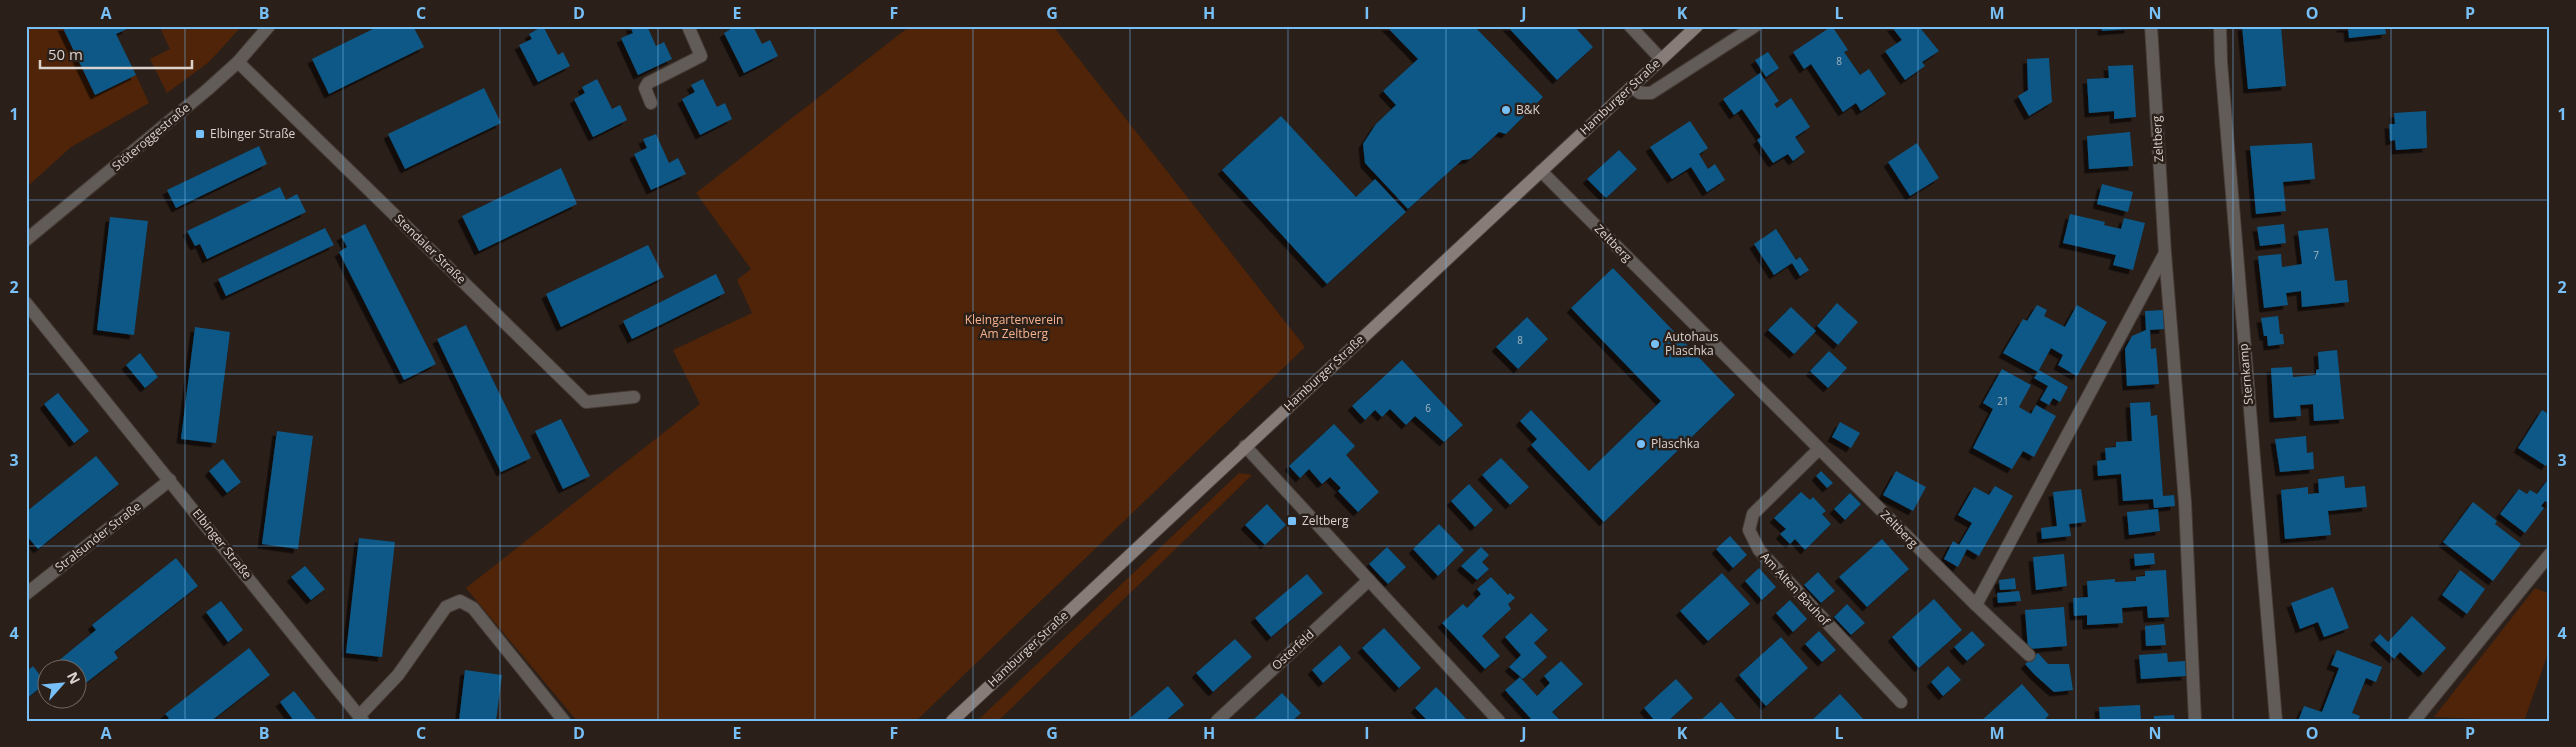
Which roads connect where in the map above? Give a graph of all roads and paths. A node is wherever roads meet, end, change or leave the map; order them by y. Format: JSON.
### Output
{"nodes":[{"id":1,"x":269,"y":26,"type":"edge"},
{"id":2,"x":688,"y":26,"type":"edge"},
{"id":3,"x":1630,"y":26,"type":"edge"},
{"id":4,"x":1697,"y":26,"type":"edge"},
{"id":5,"x":1755,"y":26,"type":"edge"},
{"id":6,"x":2151,"y":26,"type":"edge"},
{"id":7,"x":2220,"y":26,"type":"edge"},
{"id":8,"x":1661,"y":59,"type":"junction"},
{"id":9,"x":238,"y":62,"type":"junction"},
{"id":10,"x":1631,"y":87,"type":"junction"},
{"id":11,"x":651,"y":103,"type":"dead end"},
{"id":12,"x":1541,"y":171,"type":"junction"},
{"id":13,"x":26,"y":240,"type":"edge"},
{"id":14,"x":2165,"y":253,"type":"junction"},
{"id":15,"x":26,"y":303,"type":"edge"},
{"id":16,"x":634,"y":397,"type":"dead end"},
{"id":17,"x":1246,"y":446,"type":"junction"},
{"id":18,"x":1819,"y":449,"type":"junction"},
{"id":19,"x":170,"y":480,"type":"junction"},
{"id":20,"x":2550,"y":554,"type":"edge"},
{"id":21,"x":1369,"y":580,"type":"junction"},
{"id":22,"x":26,"y":594,"type":"edge"},
{"id":23,"x":1976,"y":605,"type":"junction"},
{"id":24,"x":2029,"y":655,"type":"dead end"},
{"id":25,"x":1902,"y":702,"type":"dead end"},
{"id":26,"x":361,"y":718,"type":"edge"},
{"id":27,"x":564,"y":721,"type":"edge"},
{"id":28,"x":952,"y":721,"type":"edge"},
{"id":29,"x":1217,"y":721,"type":"edge"},
{"id":30,"x":1499,"y":721,"type":"edge"},
{"id":31,"x":2195,"y":721,"type":"edge"},
{"id":32,"x":2276,"y":721,"type":"edge"},
{"id":33,"x":2414,"y":721,"type":"edge"}],
"edges":[{"from":1,"to":9,"type":"street","name":"Stöteroggestraße"},
{"from":2,"to":11,"type":"street"},
{"from":3,"to":8,"type":"street"},
{"from":4,"to":8,"type":"main road","name":"Hamburger Straße"},
{"from":5,"to":10,"type":"street"},
{"from":6,"to":14,"type":"street","name":"Zeltberg"},
{"from":7,"to":32,"type":"street","name":"Sternkamp"},
{"from":8,"to":10,"type":"main road","name":"Hamburger Straße"},
{"from":9,"to":13,"type":"street","name":"Stöteroggestraße"},
{"from":9,"to":16,"type":"street","name":"Stendaler Straße"},
{"from":10,"to":12,"type":"main road","name":"Hamburger Straße"},
{"from":12,"to":17,"type":"main road","name":"Hamburger Straße"},
{"from":12,"to":18,"type":"street","name":"Zeltberg"},
{"from":14,"to":23,"type":"street"},
{"from":14,"to":31,"type":"street","name":"Zeltberg"},
{"from":15,"to":19,"type":"street","name":"Elbinger Straße"},
{"from":17,"to":21,"type":"street"},
{"from":17,"to":28,"type":"main road","name":"Hamburger Straße"},
{"from":18,"to":23,"type":"street","name":"Zeltberg"},
{"from":18,"to":25,"type":"street","name":"Am Alten Bauhof"},
{"from":19,"to":22,"type":"street","name":"Stralsunder Straße"},
{"from":19,"to":26,"type":"street","name":"Elbinger Straße"},
{"from":20,"to":33,"type":"street"},
{"from":21,"to":29,"type":"street","name":"Osterfeld"},
{"from":21,"to":30,"type":"street"},
{"from":23,"to":24,"type":"street","name":"Zeltberg"},
{"from":26,"to":27,"type":"street","name":"Elbinger Straße"}]}
